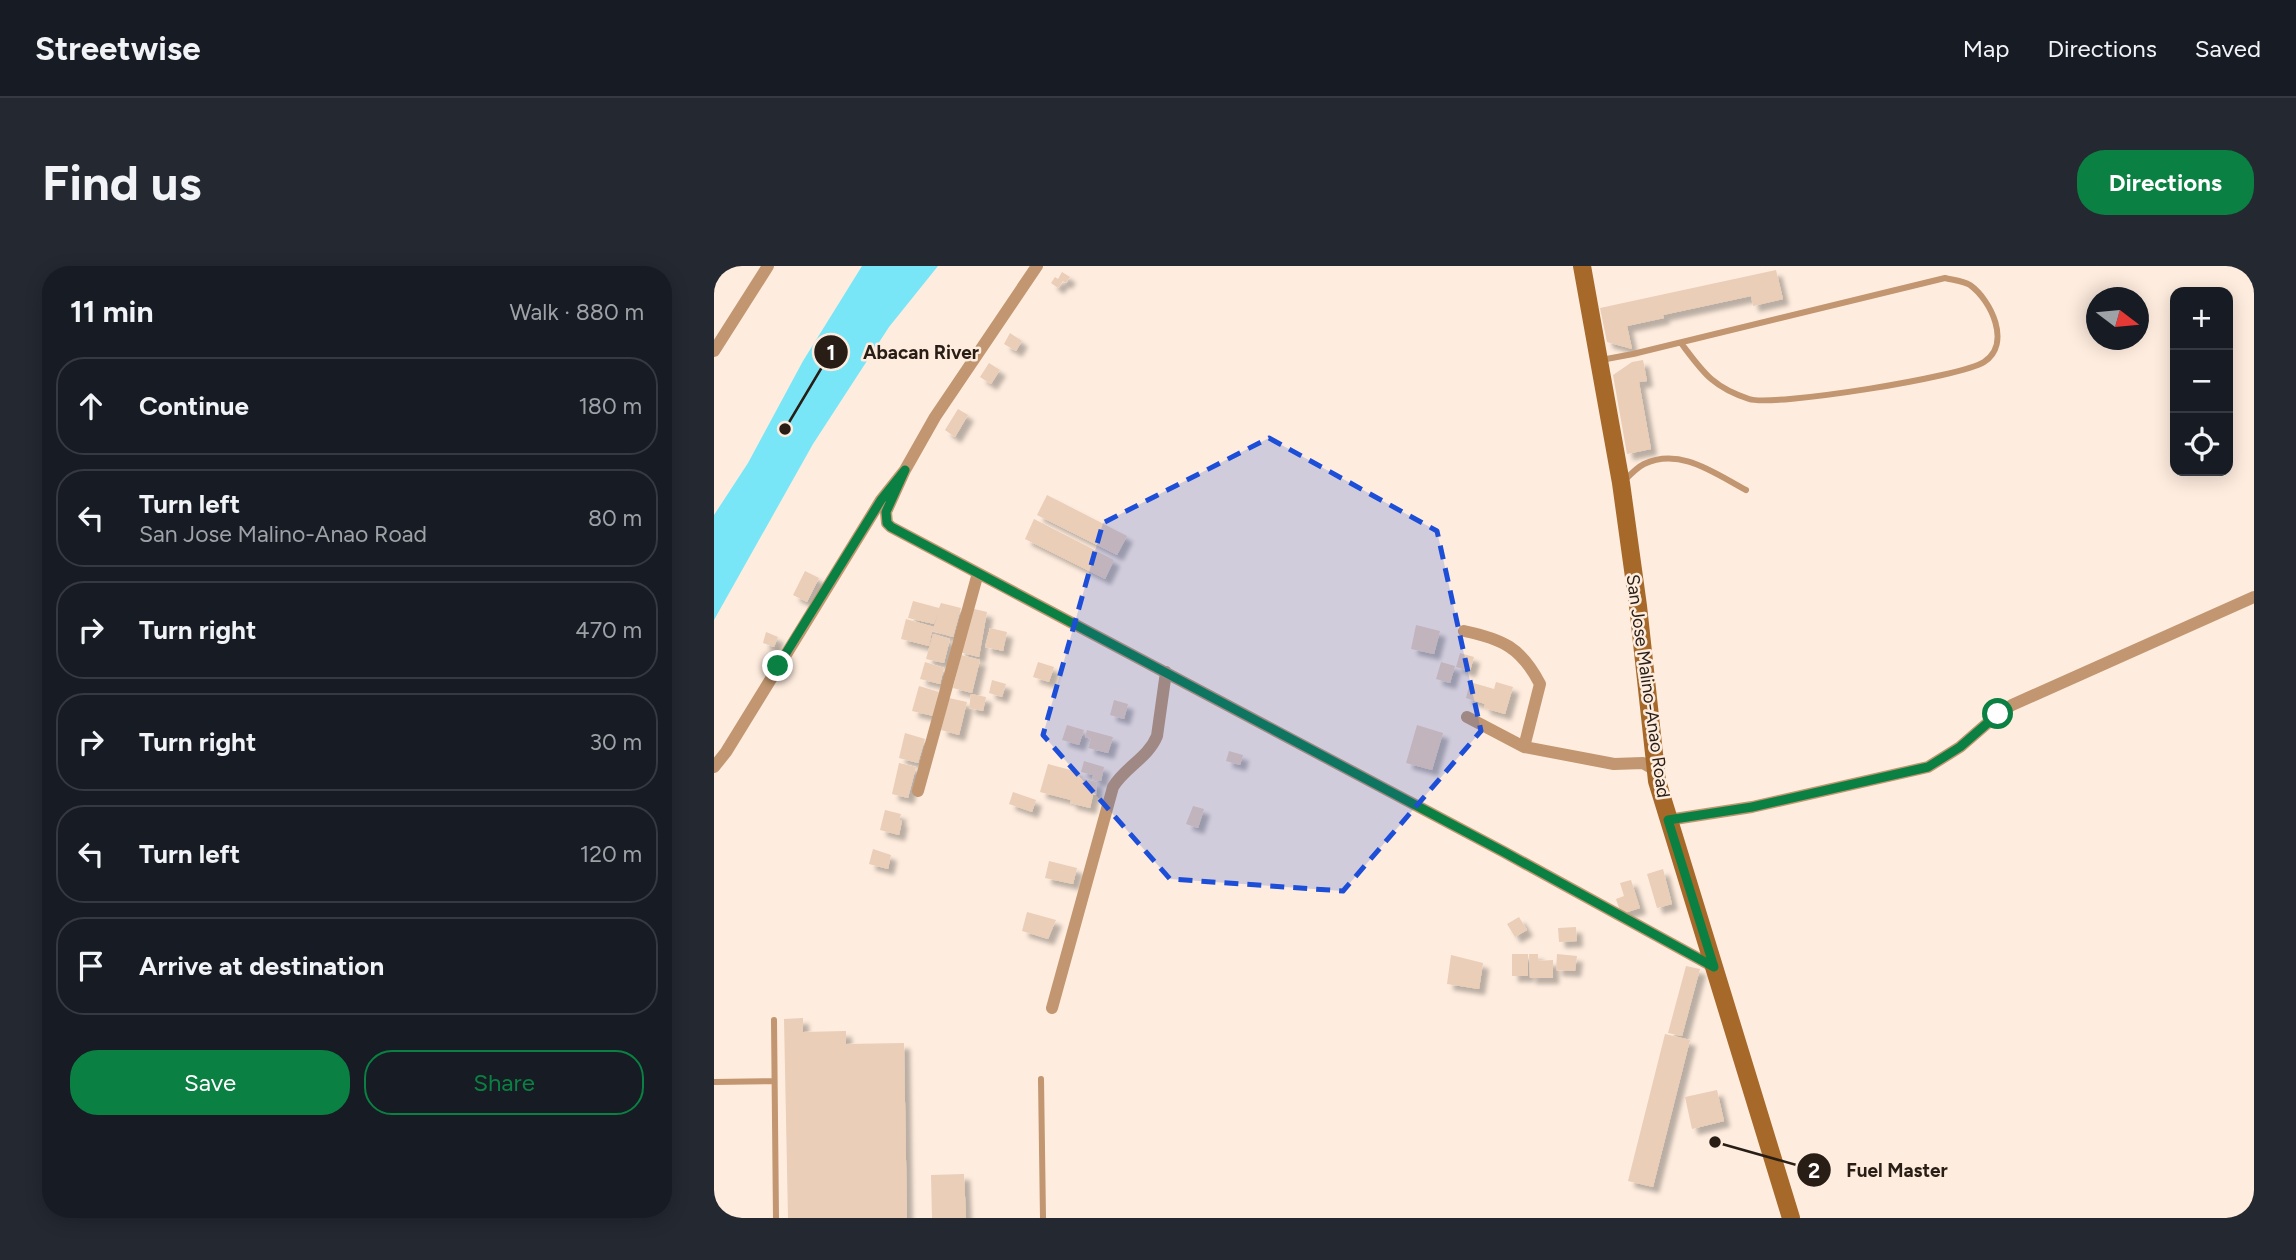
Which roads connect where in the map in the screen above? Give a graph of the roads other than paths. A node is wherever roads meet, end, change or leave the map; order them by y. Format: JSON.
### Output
{"nodes":[{"id":1,"x":768,"y":266,"type":"edge"},
{"id":2,"x":1037,"y":266,"type":"edge"},
{"id":3,"x":1582,"y":266,"type":"edge"},
{"id":4,"x":1681,"y":343,"type":"junction"},
{"id":5,"x":714,"y":351,"type":"edge"},
{"id":6,"x":1599,"y":360,"type":"junction"},
{"id":7,"x":905,"y":470,"type":"junction"},
{"id":8,"x":1621,"y":483,"type":"junction"},
{"id":9,"x":1746,"y":490,"type":"dead end"},
{"id":10,"x":978,"y":573,"type":"junction"},
{"id":11,"x":2254,"y":597,"type":"edge"},
{"id":12,"x":1464,"y":631,"type":"dead end"},
{"id":13,"x":1166,"y":672,"type":"junction"},
{"id":14,"x":1467,"y":717,"type":"dead end"},
{"id":15,"x":1524,"y":747,"type":"junction"},
{"id":16,"x":714,"y":767,"type":"edge"},
{"id":17,"x":1657,"y":771,"type":"junction"},
{"id":18,"x":918,"y":791,"type":"dead end"},
{"id":19,"x":1668,"y":820,"type":"junction"},
{"id":20,"x":1714,"y":967,"type":"junction"},
{"id":21,"x":1052,"y":1008,"type":"dead end"},
{"id":22,"x":774,"y":1020,"type":"dead end"},
{"id":23,"x":1041,"y":1080,"type":"dead end"},
{"id":24,"x":775,"y":1081,"type":"junction"},
{"id":25,"x":714,"y":1082,"type":"edge"},
{"id":26,"x":776,"y":1218,"type":"edge"},
{"id":27,"x":1043,"y":1218,"type":"edge"},
{"id":28,"x":1791,"y":1218,"type":"edge"}],
"edges":[{"from":1,"to":5,"type":"street"},
{"from":2,"to":7,"type":"street"},
{"from":3,"to":6,"type":"main road","name":"San Jose Malino-Anao Road"},
{"from":4,"to":4,"type":"lane"},
{"from":4,"to":6,"type":"lane"},
{"from":6,"to":8,"type":"main road","name":"San Jose Malino-Anao Road"},
{"from":7,"to":10,"type":"street"},
{"from":7,"to":16,"type":"street"},
{"from":8,"to":9,"type":"lane"},
{"from":8,"to":17,"type":"main road","name":"San Jose Malino-Anao Road"},
{"from":10,"to":13,"type":"street"},
{"from":10,"to":18,"type":"street"},
{"from":11,"to":19,"type":"street"},
{"from":12,"to":15,"type":"street"},
{"from":13,"to":20,"type":"street"},
{"from":13,"to":21,"type":"street"},
{"from":14,"to":15,"type":"street"},
{"from":15,"to":17,"type":"street"},
{"from":17,"to":19,"type":"main road","name":"San Jose Malino-Anao Road"},
{"from":19,"to":20,"type":"main road","name":"San Jose Malino-Anao Road"},
{"from":20,"to":28,"type":"main road","name":"San Jose Malino-Anao Road"},
{"from":22,"to":24,"type":"lane"},
{"from":23,"to":27,"type":"lane"},
{"from":24,"to":25,"type":"lane"},
{"from":24,"to":26,"type":"lane"}]}
